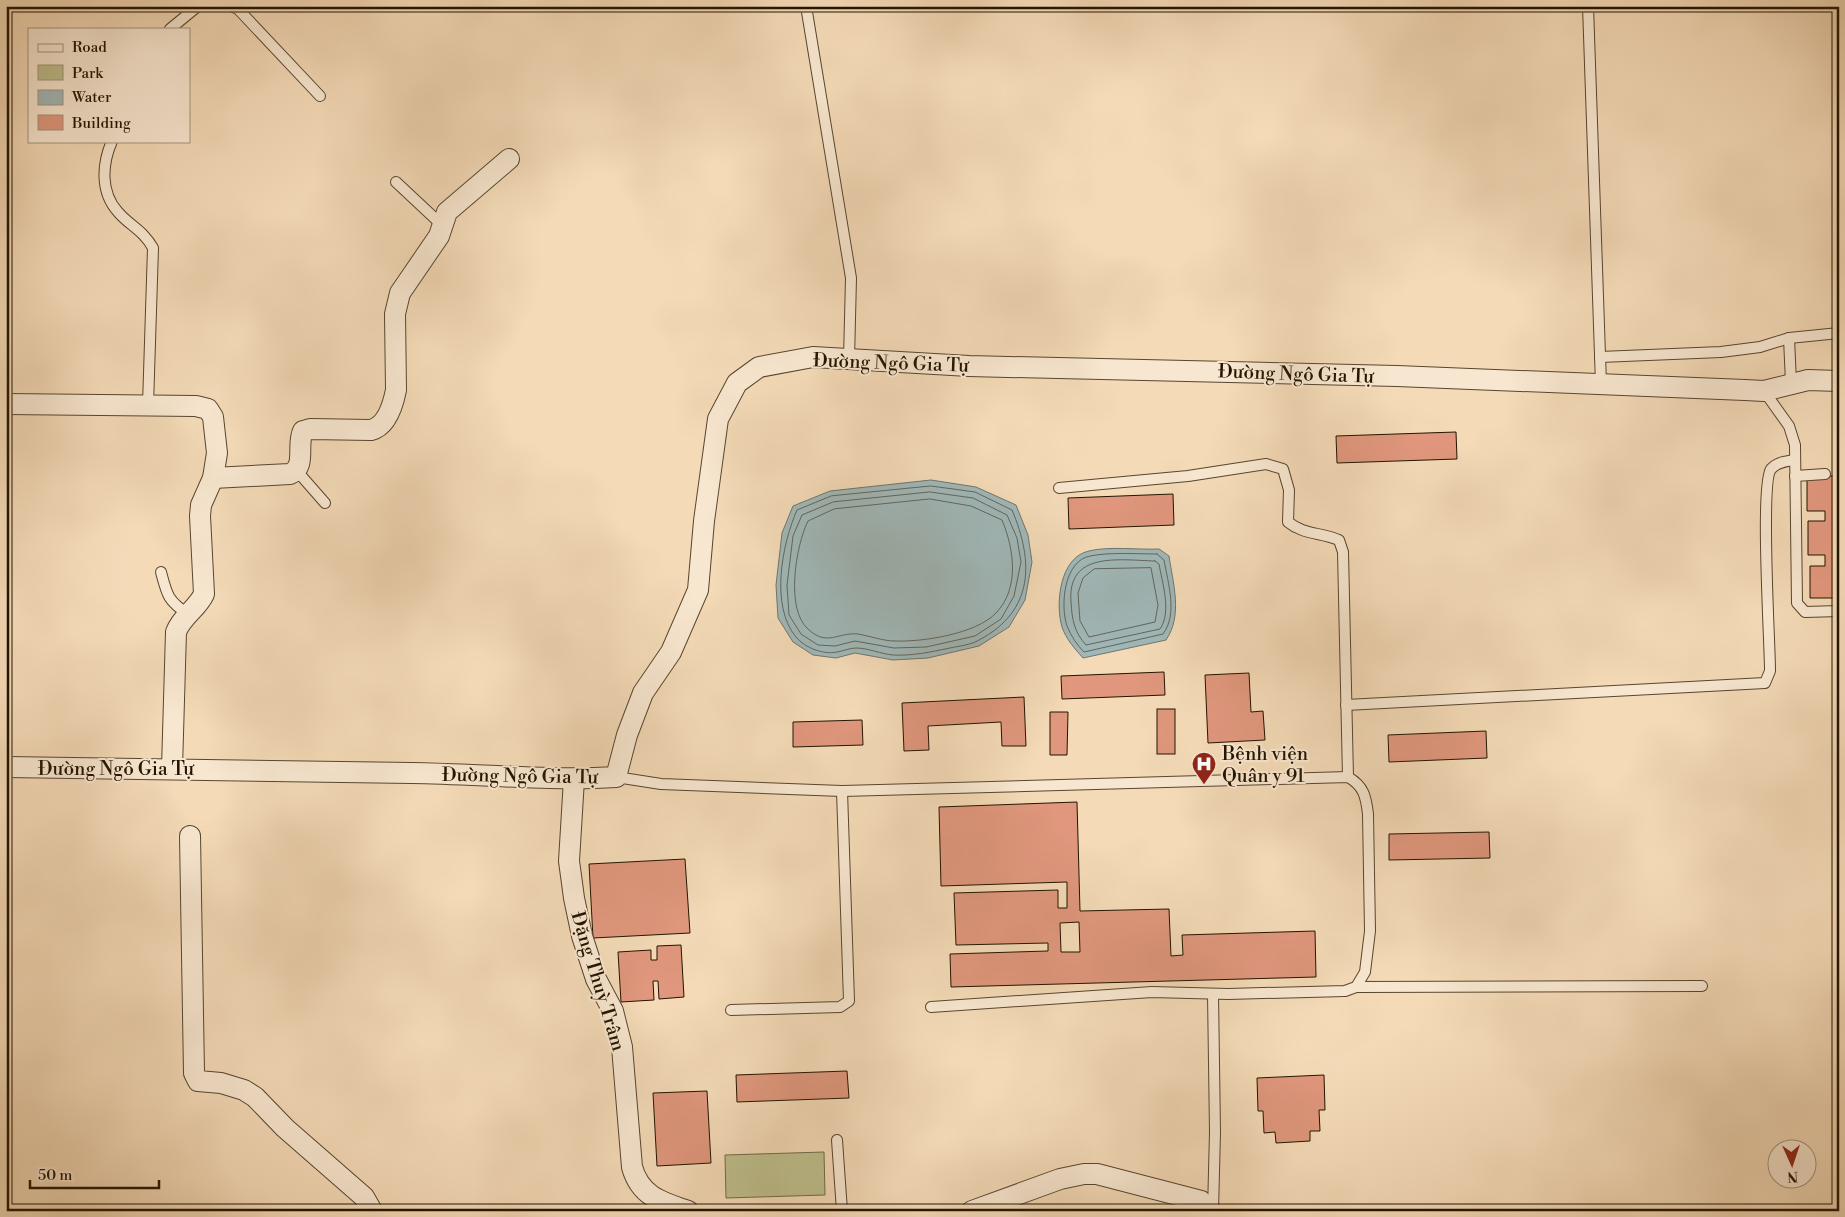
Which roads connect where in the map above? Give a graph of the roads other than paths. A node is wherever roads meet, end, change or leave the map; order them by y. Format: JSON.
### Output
{"nodes":[{"id":1,"x":198,"y":6,"type":"edge"},
{"id":2,"x":230,"y":6,"type":"edge"},
{"id":3,"x":806,"y":6,"type":"edge"},
{"id":4,"x":1588,"y":6,"type":"edge"},
{"id":5,"x":171,"y":28,"type":"edge"},
{"id":6,"x":320,"y":96,"type":"dead end"},
{"id":7,"x":112,"y":142,"type":"edge"},
{"id":8,"x":509,"y":159,"type":"dead end"},
{"id":9,"x":396,"y":182,"type":"dead end"},
{"id":10,"x":443,"y":226,"type":"junction"},
{"id":11,"x":1839,"y":333,"type":"edge"},
{"id":12,"x":1789,"y":338,"type":"junction"},
{"id":13,"x":1600,"y":357,"type":"junction"},
{"id":14,"x":848,"y":359,"type":"junction"},
{"id":15,"x":1839,"y":381,"type":"edge"},
{"id":16,"x":1791,"y":383,"type":"junction"},
{"id":17,"x":1601,"y":384,"type":"junction"},
{"id":18,"x":1764,"y":391,"type":"junction"},
{"id":19,"x":6,"y":404,"type":"edge"},
{"id":20,"x":148,"y":405,"type":"junction"},
{"id":21,"x":1795,"y":460,"type":"junction"},
{"id":22,"x":296,"y":472,"type":"junction"},
{"id":23,"x":1825,"y":474,"type":"dead end"},
{"id":24,"x":1795,"y":476,"type":"junction"},
{"id":25,"x":213,"y":478,"type":"junction"},
{"id":26,"x":1059,"y":488,"type":"dead end"},
{"id":27,"x":325,"y":503,"type":"dead end"},
{"id":28,"x":160,"y":572,"type":"dead end"},
{"id":29,"x":1839,"y":610,"type":"edge"},
{"id":30,"x":188,"y":614,"type":"junction"},
{"id":31,"x":1346,"y":705,"type":"junction"},
{"id":32,"x":6,"y":767,"type":"edge"},
{"id":33,"x":172,"y":768,"type":"junction"},
{"id":34,"x":616,"y":777,"type":"junction"},
{"id":35,"x":1348,"y":777,"type":"junction"},
{"id":36,"x":574,"y":779,"type":"junction"},
{"id":37,"x":842,"y":791,"type":"junction"},
{"id":38,"x":190,"y":836,"type":"dead end"},
{"id":39,"x":1702,"y":986,"type":"dead end"},
{"id":40,"x":1356,"y":987,"type":"junction"},
{"id":41,"x":1213,"y":994,"type":"junction"},
{"id":42,"x":930,"y":1007,"type":"dead end"},
{"id":43,"x":731,"y":1010,"type":"dead end"},
{"id":44,"x":837,"y":1140,"type":"dead end"},
{"id":45,"x":372,"y":1211,"type":"edge"},
{"id":46,"x":688,"y":1211,"type":"edge"},
{"id":47,"x":842,"y":1211,"type":"edge"},
{"id":48,"x":972,"y":1211,"type":"edge"},
{"id":49,"x":1212,"y":1211,"type":"edge"}],
"edges":[{"from":1,"to":5,"type":"lane"},
{"from":2,"to":6,"type":"lane"},
{"from":3,"to":14,"type":"lane"},
{"from":4,"to":13,"type":"lane"},
{"from":7,"to":20,"type":"lane"},
{"from":8,"to":10,"type":"street"},
{"from":9,"to":10,"type":"lane"},
{"from":10,"to":22,"type":"street"},
{"from":11,"to":12,"type":"lane"},
{"from":12,"to":13,"type":"lane"},
{"from":12,"to":16,"type":"lane"},
{"from":13,"to":17,"type":"lane"},
{"from":14,"to":17,"type":"street","name":"Đường Ngô Gia Tự"},
{"from":14,"to":34,"type":"street","name":"Đường Ngô Gia Tự"},
{"from":15,"to":16,"type":"street","name":"Đường Ngô Gia Tự"},
{"from":16,"to":18,"type":"street","name":"Đường Ngô Gia Tự"},
{"from":17,"to":18,"type":"street","name":"Đường Ngô Gia Tự"},
{"from":18,"to":21,"type":"lane"},
{"from":19,"to":20,"type":"street"},
{"from":20,"to":25,"type":"street"},
{"from":21,"to":24,"type":"lane"},
{"from":21,"to":31,"type":"lane"},
{"from":22,"to":25,"type":"street"},
{"from":22,"to":27,"type":"lane"},
{"from":23,"to":24,"type":"lane"},
{"from":24,"to":29,"type":"lane"},
{"from":25,"to":30,"type":"street"},
{"from":26,"to":31,"type":"lane"},
{"from":28,"to":30,"type":"lane"},
{"from":30,"to":33,"type":"street"},
{"from":31,"to":35,"type":"lane"},
{"from":32,"to":33,"type":"street","name":"Đường Ngô Gia Tự"},
{"from":33,"to":36,"type":"street","name":"Đường Ngô Gia Tự"},
{"from":34,"to":36,"type":"street","name":"Đường Ngô Gia Tự"},
{"from":34,"to":37,"type":"lane"},
{"from":35,"to":37,"type":"lane"},
{"from":35,"to":40,"type":"lane"},
{"from":36,"to":46,"type":"street","name":"Đặng Thuỳ Trâm"},
{"from":37,"to":43,"type":"lane"},
{"from":38,"to":45,"type":"street"},
{"from":39,"to":40,"type":"lane"},
{"from":40,"to":41,"type":"lane"},
{"from":41,"to":42,"type":"lane"},
{"from":41,"to":49,"type":"lane"},
{"from":44,"to":47,"type":"lane"},
{"from":48,"to":49,"type":"street"}]}
